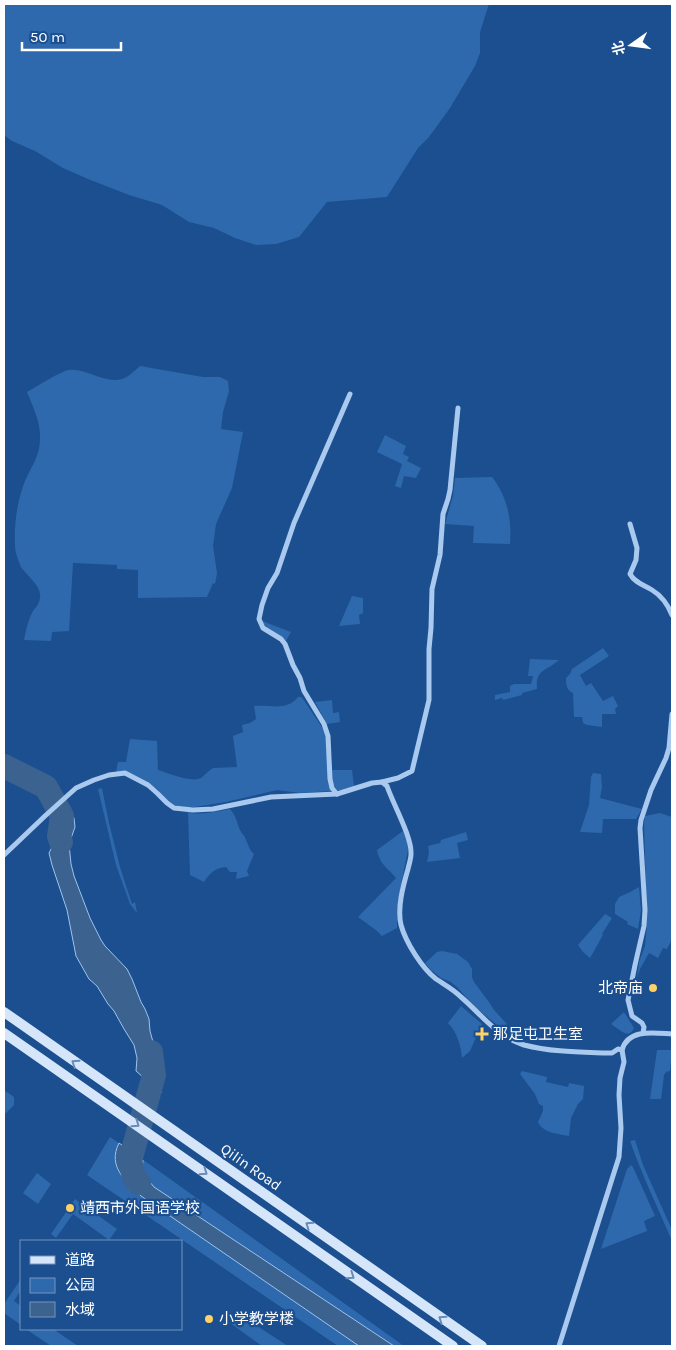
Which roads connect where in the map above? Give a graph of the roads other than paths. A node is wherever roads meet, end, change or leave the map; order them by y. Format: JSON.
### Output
{"nodes":[{"id":1,"x":350,"y":394,"type":"dead end"},
{"id":2,"x":458,"y":408,"type":"dead end"},
{"id":3,"x":630,"y":524,"type":"dead end"},
{"id":4,"x":672,"y":615,"type":"edge"},
{"id":5,"x":672,"y":714,"type":"edge"},
{"id":6,"x":671,"y":738,"type":"edge"},
{"id":7,"x":382,"y":782,"type":"junction"},
{"id":8,"x":337,"y":794,"type":"junction"},
{"id":9,"x":4,"y":855,"type":"edge"},
{"id":10,"x":4,"y":1012,"type":"edge"},
{"id":11,"x":4,"y":1033,"type":"edge"},
{"id":12,"x":643,"y":1033,"type":"junction"},
{"id":13,"x":672,"y":1034,"type":"edge"},
{"id":14,"x":622,"y":1050,"type":"junction"},
{"id":15,"x":453,"y":1346,"type":"edge"},
{"id":16,"x":482,"y":1346,"type":"edge"},
{"id":17,"x":559,"y":1346,"type":"edge"}],
"edges":[{"from":1,"to":8,"type":"street"},
{"from":2,"to":7,"type":"street"},
{"from":3,"to":4,"type":"street"},
{"from":5,"to":6,"type":"street"},
{"from":6,"to":12,"type":"street"},
{"from":7,"to":8,"type":"street"},
{"from":7,"to":14,"type":"street"},
{"from":8,"to":9,"type":"street"},
{"from":16,"to":10,"type":"main road","name":"Qilin Road","one_way":true},
{"from":11,"to":15,"type":"main road","name":"Qilin Road","one_way":true},
{"from":12,"to":13,"type":"street"},
{"from":12,"to":14,"type":"street"},
{"from":14,"to":17,"type":"street"}]}
